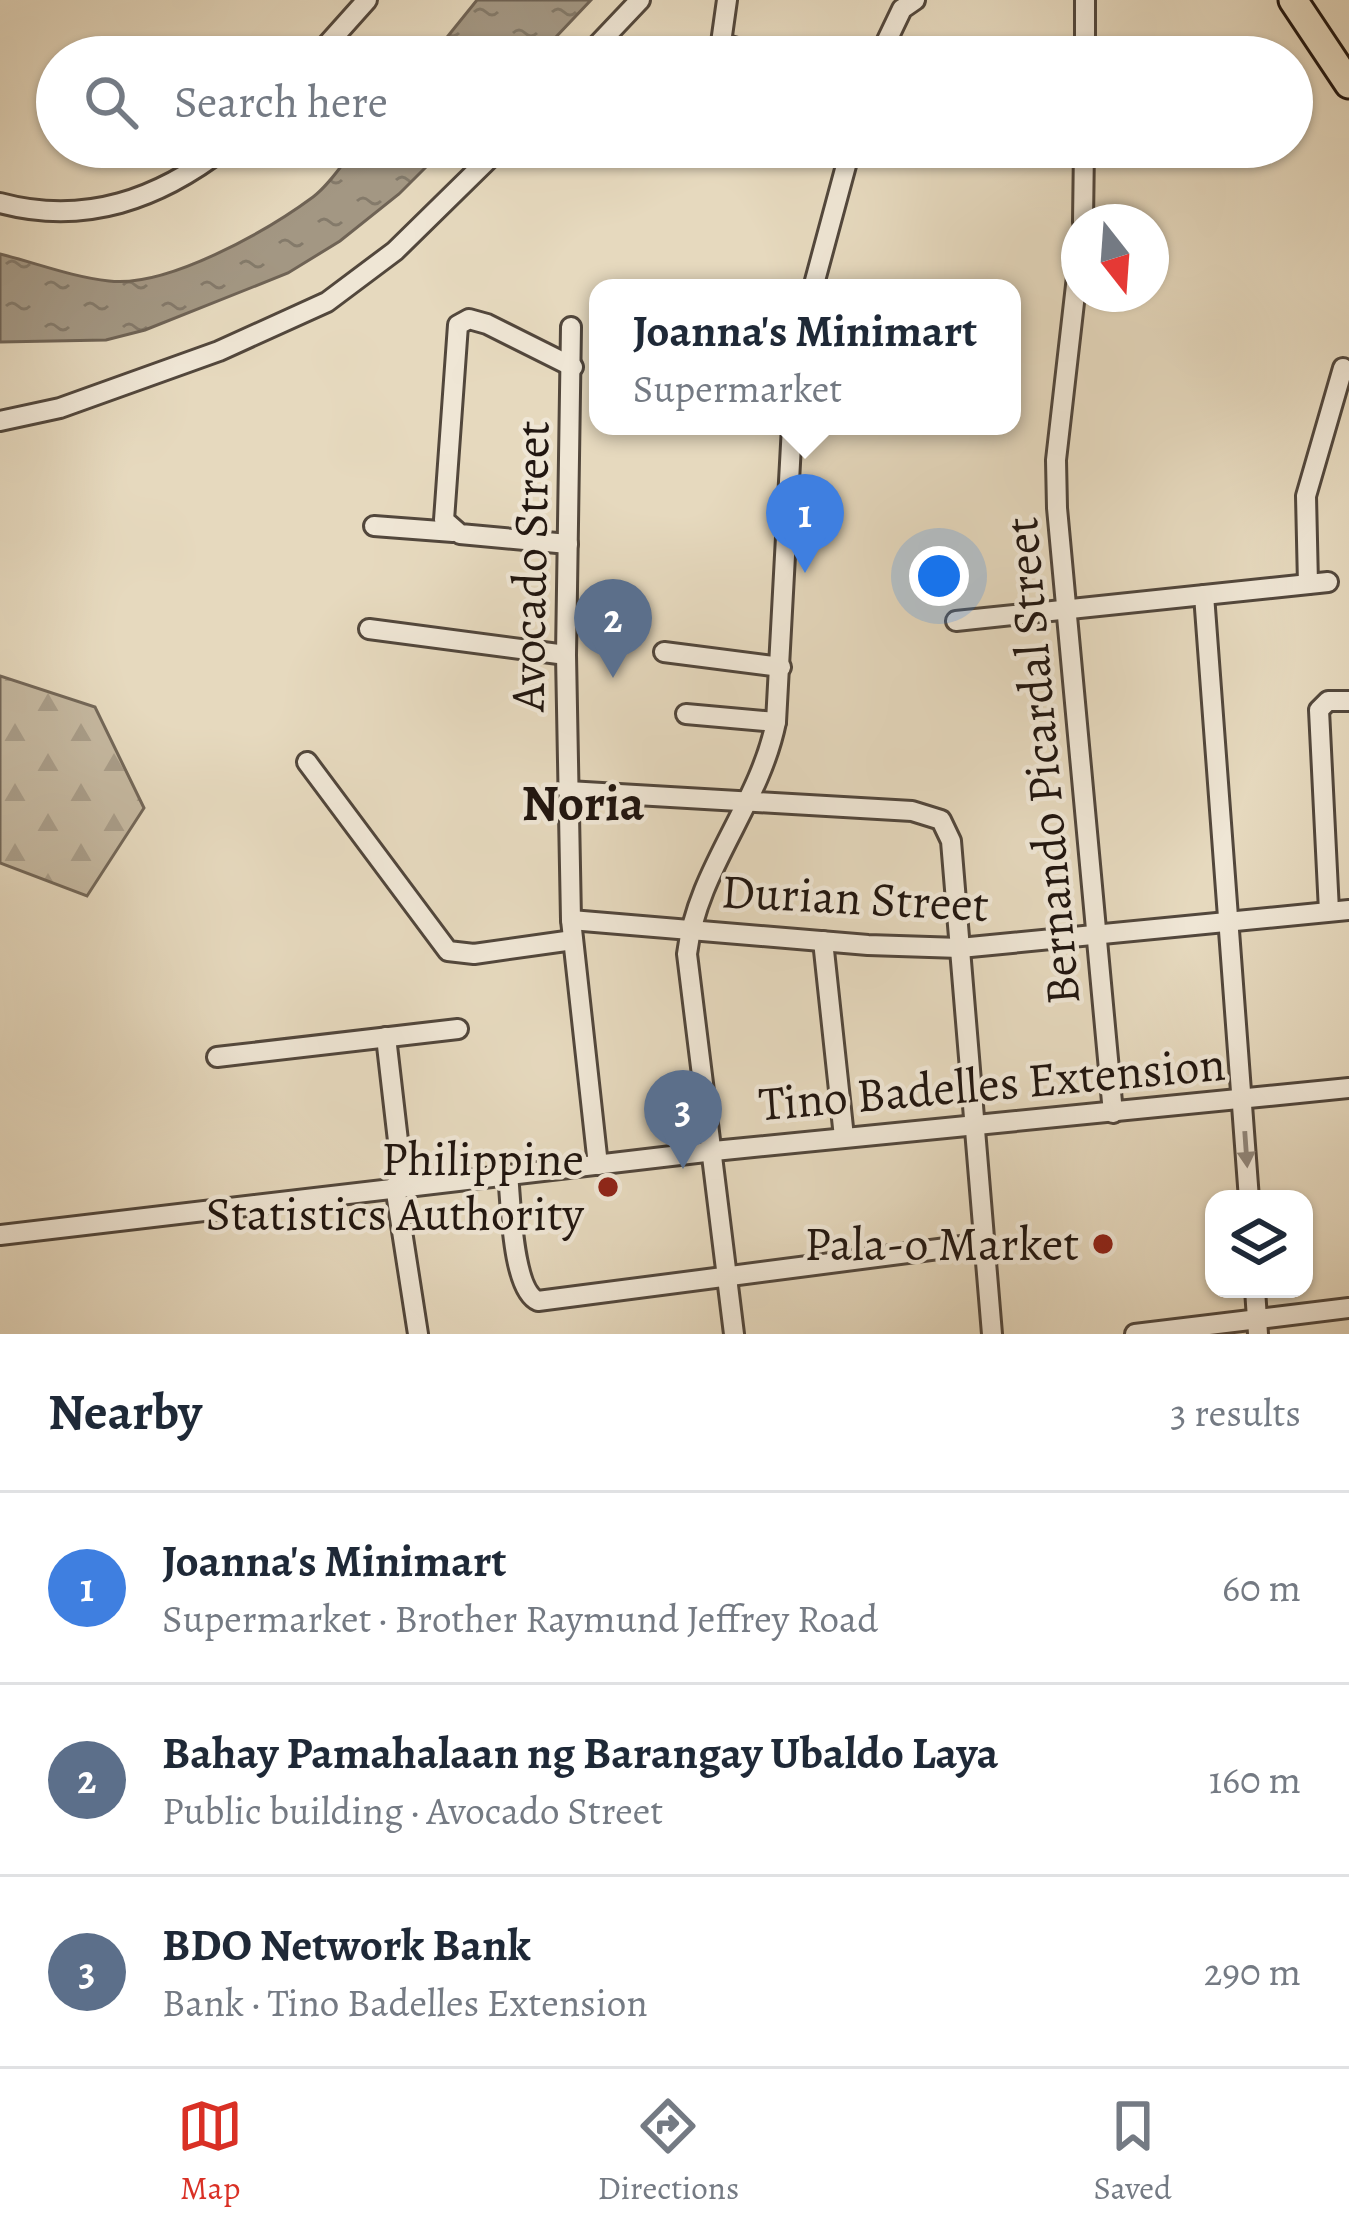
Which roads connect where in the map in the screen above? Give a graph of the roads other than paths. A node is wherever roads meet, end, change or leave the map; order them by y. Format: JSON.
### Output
{"nodes":[{"id":1,"x":367,"y":0,"type":"edge"},
{"id":2,"x":640,"y":0,"type":"edge"},
{"id":3,"x":727,"y":0,"type":"edge"},
{"id":4,"x":914,"y":0,"type":"edge"},
{"id":5,"x":1085,"y":0,"type":"edge"},
{"id":6,"x":1293,"y":0,"type":"edge"},
{"id":7,"x":335,"y":36,"type":"edge"},
{"id":8,"x":606,"y":36,"type":"edge"},
{"id":9,"x":723,"y":36,"type":"edge"},
{"id":10,"x":889,"y":36,"type":"edge"},
{"id":11,"x":1085,"y":36,"type":"edge"},
{"id":12,"x":1349,"y":85,"type":"edge"},
{"id":13,"x":196,"y":168,"type":"edge"},
{"id":14,"x":480,"y":168,"type":"edge"},
{"id":15,"x":845,"y":168,"type":"edge"},
{"id":16,"x":1084,"y":168,"type":"edge"},
{"id":17,"x":0,"y":203,"type":"edge"},
{"id":18,"x":1083,"y":204,"type":"edge"},
{"id":19,"x":815,"y":279,"type":"edge"},
{"id":20,"x":1073,"y":312,"type":"edge"},
{"id":21,"x":571,"y":327,"type":"dead end"},
{"id":22,"x":573,"y":368,"type":"junction"},
{"id":23,"x":1343,"y":368,"type":"dead end"},
{"id":24,"x":0,"y":422,"type":"edge"},
{"id":25,"x":792,"y":435,"type":"edge"},
{"id":26,"x":374,"y":526,"type":"dead end"},
{"id":27,"x":453,"y":532,"type":"junction"},
{"id":28,"x":568,"y":544,"type":"junction"},
{"id":29,"x":1204,"y":595,"type":"junction"},
{"id":30,"x":1065,"y":609,"type":"junction"},
{"id":31,"x":956,"y":621,"type":"dead end"},
{"id":32,"x":369,"y":629,"type":"dead end"},
{"id":33,"x":664,"y":652,"type":"dead end"},
{"id":34,"x":566,"y":655,"type":"junction"},
{"id":35,"x":781,"y":667,"type":"junction"},
{"id":36,"x":1349,"y":701,"type":"edge"},
{"id":37,"x":686,"y":714,"type":"dead end"},
{"id":38,"x":776,"y":722,"type":"junction"},
{"id":39,"x":307,"y":762,"type":"dead end"},
{"id":40,"x":568,"y":791,"type":"junction"},
{"id":41,"x":749,"y":800,"type":"junction"},
{"id":42,"x":1339,"y":910,"type":"edge"},
{"id":43,"x":1231,"y":921,"type":"junction"},
{"id":44,"x":690,"y":928,"type":"junction"},
{"id":45,"x":572,"y":930,"type":"junction"},
{"id":46,"x":1096,"y":938,"type":"junction"},
{"id":47,"x":823,"y":941,"type":"junction"},
{"id":48,"x":960,"y":948,"type":"junction"},
{"id":49,"x":458,"y":1029,"type":"dead end"},
{"id":50,"x":386,"y":1036,"type":"junction"},
{"id":51,"x":217,"y":1058,"type":"dead end"},
{"id":52,"x":1349,"y":1088,"type":"edge"},
{"id":53,"x":1243,"y":1100,"type":"junction"},
{"id":54,"x":1113,"y":1113,"type":"junction"},
{"id":55,"x":976,"y":1127,"type":"junction"},
{"id":56,"x":844,"y":1136,"type":"junction"},
{"id":57,"x":714,"y":1150,"type":"junction"},
{"id":58,"x":598,"y":1166,"type":"junction"},
{"id":59,"x":508,"y":1174,"type":"junction"},
{"id":60,"x":399,"y":1185,"type":"junction"},
{"id":61,"x":1248,"y":1190,"type":"edge"},
{"id":62,"x":0,"y":1235,"type":"edge"},
{"id":63,"x":985,"y":1243,"type":"junction"},
{"id":64,"x":729,"y":1274,"type":"junction"},
{"id":65,"x":1349,"y":1309,"type":"edge"},
{"id":66,"x":1257,"y":1326,"type":"edge"},
{"id":67,"x":418,"y":1334,"type":"edge"},
{"id":68,"x":734,"y":1334,"type":"edge"},
{"id":69,"x":992,"y":1334,"type":"edge"},
{"id":70,"x":1135,"y":1334,"type":"edge"}],
"edges":[{"from":1,"to":7,"type":"street"},
{"from":2,"to":8,"type":"street"},
{"from":3,"to":9,"type":"street"},
{"from":4,"to":10,"type":"street"},
{"from":5,"to":11,"type":"street"},
{"from":6,"to":12,"type":"highway"},
{"from":13,"to":17,"type":"street"},
{"from":14,"to":24,"type":"street"},
{"from":15,"to":19,"type":"street"},
{"from":16,"to":18,"type":"street"},
{"from":20,"to":30,"type":"street","name":"Bernando Picardal Street"},
{"from":21,"to":22,"type":"street","name":"Avocado Street"},
{"from":22,"to":27,"type":"street"},
{"from":22,"to":28,"type":"street","name":"Avocado Street"},
{"from":23,"to":29,"type":"street"},
{"from":25,"to":35,"type":"street"},
{"from":26,"to":27,"type":"street"},
{"from":27,"to":28,"type":"street"},
{"from":28,"to":34,"type":"street","name":"Avocado Street"},
{"from":29,"to":30,"type":"street"},
{"from":29,"to":43,"type":"street"},
{"from":30,"to":31,"type":"street"},
{"from":30,"to":46,"type":"street","name":"Bernando Picardal Street"},
{"from":32,"to":34,"type":"street"},
{"from":33,"to":35,"type":"street"},
{"from":34,"to":40,"type":"street","name":"Avocado Street"},
{"from":35,"to":38,"type":"street"},
{"from":36,"to":42,"type":"street"},
{"from":37,"to":38,"type":"street"},
{"from":38,"to":41,"type":"street"},
{"from":39,"to":45,"type":"street","name":"Durian Street"},
{"from":40,"to":41,"type":"street"},
{"from":40,"to":45,"type":"street","name":"Avocado Street"},
{"from":41,"to":44,"type":"street"},
{"from":41,"to":48,"type":"street"},
{"from":42,"to":43,"type":"street","name":"Durian Street"},
{"from":43,"to":46,"type":"street","name":"Durian Street"},
{"from":43,"to":53,"type":"street"},
{"from":44,"to":45,"type":"street","name":"Durian Street"},
{"from":44,"to":47,"type":"street","name":"Durian Street"},
{"from":44,"to":57,"type":"street"},
{"from":45,"to":58,"type":"street","name":"Avocado Street"},
{"from":46,"to":48,"type":"street","name":"Durian Street"},
{"from":46,"to":54,"type":"street","name":"Bernando Picardal Street"},
{"from":47,"to":48,"type":"street","name":"Durian Street"},
{"from":47,"to":56,"type":"street"},
{"from":48,"to":55,"type":"street"},
{"from":49,"to":50,"type":"street"},
{"from":50,"to":51,"type":"street"},
{"from":50,"to":60,"type":"street"},
{"from":52,"to":53,"type":"street","name":"Tino Badelles Extension"},
{"from":53,"to":54,"type":"street","name":"Tino Badelles Extension"},
{"from":53,"to":61,"type":"street","one_way":true},
{"from":54,"to":55,"type":"street","name":"Tino Badelles Extension"},
{"from":55,"to":56,"type":"street","name":"Tino Badelles Extension"},
{"from":55,"to":63,"type":"street"},
{"from":56,"to":57,"type":"street","name":"Tino Badelles Extension"},
{"from":57,"to":58,"type":"street","name":"Tino Badelles Extension"},
{"from":57,"to":64,"type":"street"},
{"from":58,"to":59,"type":"street","name":"Tino Badelles Extension"},
{"from":59,"to":60,"type":"street","name":"Tino Badelles Extension"},
{"from":59,"to":64,"type":"street"},
{"from":60,"to":62,"type":"street","name":"Tino Badelles Extension"},
{"from":60,"to":67,"type":"street"},
{"from":63,"to":64,"type":"street"},
{"from":63,"to":69,"type":"street"},
{"from":64,"to":68,"type":"street"},
{"from":65,"to":66,"type":"street"},
{"from":66,"to":70,"type":"street"}]}
